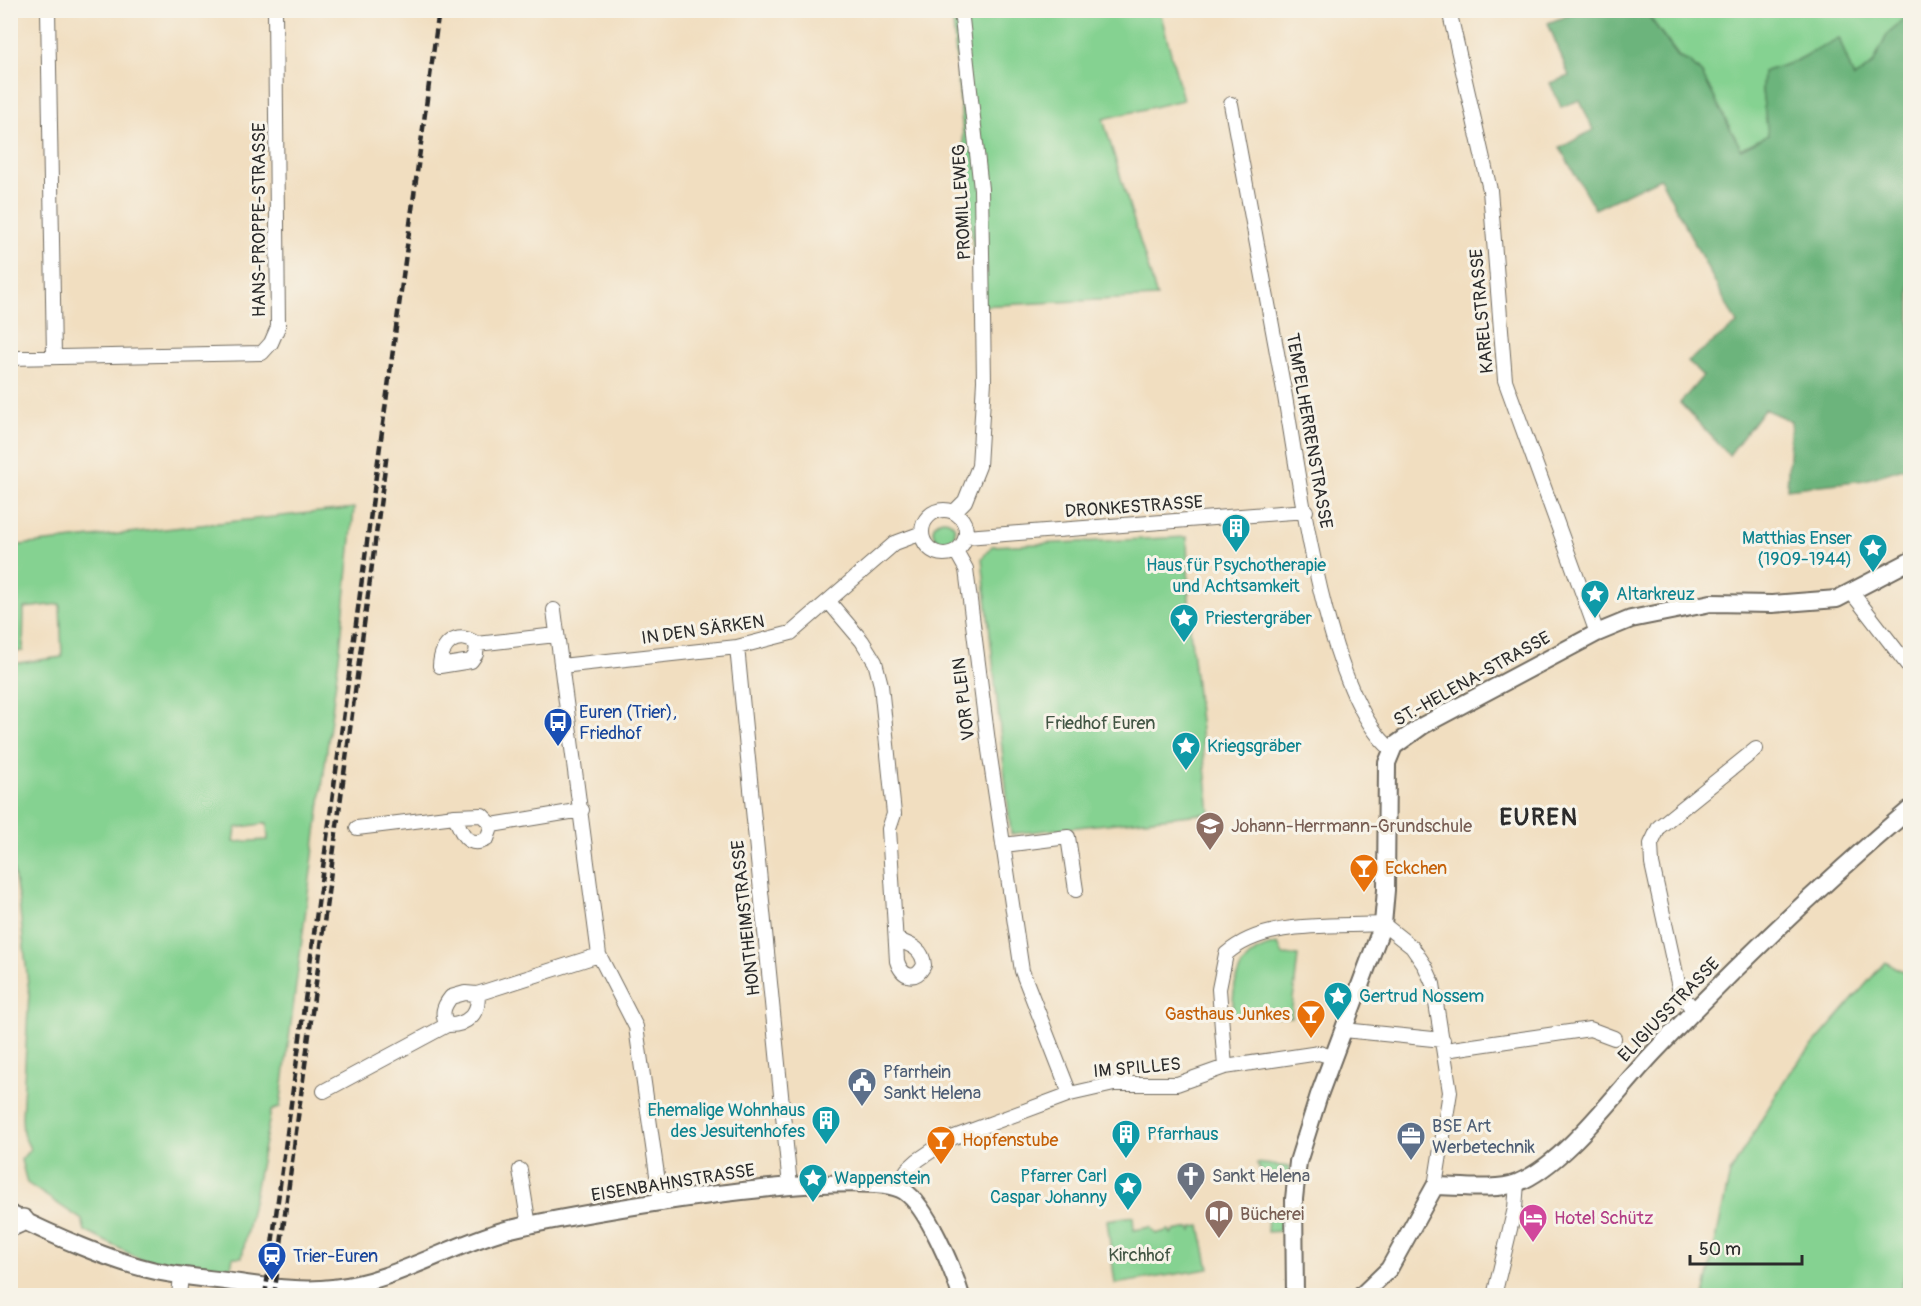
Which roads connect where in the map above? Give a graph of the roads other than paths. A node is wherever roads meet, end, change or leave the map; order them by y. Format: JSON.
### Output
{"nodes":[{"id":1,"x":48,"y":10,"type":"edge"},
{"id":2,"x":275,"y":10,"type":"edge"},
{"id":3,"x":961,"y":10,"type":"edge"},
{"id":4,"x":1449,"y":10,"type":"edge"},
{"id":5,"x":1232,"y":104,"type":"dead end"},
{"id":6,"x":54,"y":356,"type":"junction"},
{"id":7,"x":10,"y":358,"type":"edge"},
{"id":8,"x":954,"y":512,"type":"junction"},
{"id":9,"x":1306,"y":512,"type":"junction"},
{"id":10,"x":922,"y":533,"type":"junction"},
{"id":11,"x":966,"y":537,"type":"junction"},
{"id":12,"x":956,"y":551,"type":"junction"},
{"id":13,"x":1911,"y":561,"type":"edge"},
{"id":14,"x":1852,"y":593,"type":"junction"},
{"id":15,"x":829,"y":602,"type":"junction"},
{"id":16,"x":554,"y":610,"type":"dead end"},
{"id":17,"x":1597,"y":633,"type":"junction"},
{"id":18,"x":556,"y":635,"type":"junction"},
{"id":19,"x":477,"y":644,"type":"dead end"},
{"id":20,"x":737,"y":647,"type":"junction"},
{"id":21,"x":561,"y":666,"type":"junction"},
{"id":22,"x":1911,"y":668,"type":"edge"},
{"id":23,"x":1756,"y":749,"type":"dead end"},
{"id":24,"x":1389,"y":756,"type":"junction"},
{"id":25,"x":1911,"y":809,"type":"edge"},
{"id":26,"x":582,"y":810,"type":"junction"},
{"id":27,"x":455,"y":816,"type":"junction"},
{"id":28,"x":492,"y":825,"type":"junction"},
{"id":29,"x":357,"y":828,"type":"dead end"},
{"id":30,"x":1004,"y":845,"type":"junction"},
{"id":31,"x":1076,"y":890,"type":"dead end"},
{"id":32,"x":1383,"y":924,"type":"junction"},
{"id":33,"x":898,"y":940,"type":"dead end"},
{"id":34,"x":599,"y":956,"type":"junction"},
{"id":35,"x":477,"y":994,"type":"junction"},
{"id":36,"x":1694,"y":1011,"type":"junction"},
{"id":37,"x":447,"y":1024,"type":"junction"},
{"id":38,"x":1344,"y":1030,"type":"junction"},
{"id":39,"x":1614,"y":1038,"type":"dead end"},
{"id":40,"x":1444,"y":1045,"type":"junction"},
{"id":41,"x":1332,"y":1057,"type":"junction"},
{"id":42,"x":1225,"y":1067,"type":"junction"},
{"id":43,"x":324,"y":1091,"type":"dead end"},
{"id":44,"x":1070,"y":1094,"type":"junction"},
{"id":45,"x":520,"y":1170,"type":"dead end"},
{"id":46,"x":1517,"y":1183,"type":"junction"},
{"id":47,"x":790,"y":1186,"type":"junction"},
{"id":48,"x":1435,"y":1186,"type":"junction"},
{"id":49,"x":897,"y":1187,"type":"junction"},
{"id":50,"x":662,"y":1203,"type":"junction"},
{"id":51,"x":13,"y":1218,"type":"edge"},
{"id":52,"x":529,"y":1226,"type":"junction"},
{"id":53,"x":181,"y":1275,"type":"junction"},
{"id":54,"x":179,"y":1296,"type":"edge"},
{"id":55,"x":961,"y":1296,"type":"edge"},
{"id":56,"x":1294,"y":1296,"type":"edge"},
{"id":57,"x":1361,"y":1296,"type":"edge"},
{"id":58,"x":1494,"y":1296,"type":"edge"}],
"edges":[{"from":1,"to":6,"type":"street"},
{"from":2,"to":6,"type":"street","name":"HANS-PROPPE-STRASSE"},
{"from":3,"to":8,"type":"street","name":"PROMILLEWEG"},
{"from":4,"to":17,"type":"street","name":"KARELSTRASSE"},
{"from":5,"to":9,"type":"street","name":"TEMPELHERRENSTRASSE"},
{"from":6,"to":7,"type":"street","name":"HANS-PROPPE-STRASSE"},
{"from":8,"to":10,"type":"street"},
{"from":8,"to":11,"type":"street"},
{"from":9,"to":11,"type":"street","name":"DRONKESTRASSE"},
{"from":9,"to":24,"type":"street","name":"TEMPELHERRENSTRASSE"},
{"from":10,"to":12,"type":"street"},
{"from":10,"to":15,"type":"street","name":"IN DEN SÄRKEN"},
{"from":11,"to":12,"type":"street"},
{"from":12,"to":30,"type":"street","name":"VOR PLEIN"},
{"from":13,"to":14,"type":"street","name":"ST.-HELENA-STRASSE"},
{"from":14,"to":17,"type":"street","name":"ST.-HELENA-STRASSE"},
{"from":14,"to":22,"type":"street"},
{"from":15,"to":20,"type":"street","name":"IN DEN SÄRKEN"},
{"from":15,"to":33,"type":"street"},
{"from":16,"to":18,"type":"street"},
{"from":17,"to":24,"type":"street","name":"ST.-HELENA-STRASSE"},
{"from":18,"to":19,"type":"street"},
{"from":18,"to":21,"type":"street"},
{"from":20,"to":21,"type":"street","name":"IN DEN SÄRKEN"},
{"from":20,"to":47,"type":"street","name":"HONTHEIMSTRASSE"},
{"from":21,"to":26,"type":"street"},
{"from":23,"to":36,"type":"street"},
{"from":24,"to":32,"type":"street"},
{"from":25,"to":36,"type":"street","name":"ELIGIUSSTRASSE"},
{"from":26,"to":28,"type":"street"},
{"from":26,"to":34,"type":"street"},
{"from":27,"to":28,"type":"street"},
{"from":27,"to":28,"type":"street"},
{"from":27,"to":29,"type":"street"},
{"from":30,"to":31,"type":"street"},
{"from":30,"to":44,"type":"street","name":"VOR PLEIN"},
{"from":32,"to":38,"type":"street"},
{"from":32,"to":40,"type":"street"},
{"from":32,"to":42,"type":"street"},
{"from":34,"to":35,"type":"street"},
{"from":34,"to":50,"type":"street"},
{"from":35,"to":37,"type":"street"},
{"from":35,"to":37,"type":"street"},
{"from":36,"to":46,"type":"street","name":"ELIGIUSSTRASSE"},
{"from":37,"to":43,"type":"street"},
{"from":38,"to":40,"type":"street"},
{"from":38,"to":41,"type":"street"},
{"from":39,"to":40,"type":"street"},
{"from":40,"to":48,"type":"street"},
{"from":41,"to":42,"type":"street","name":"IM SPILLES"},
{"from":41,"to":56,"type":"street"},
{"from":42,"to":44,"type":"street","name":"IM SPILLES"},
{"from":44,"to":49,"type":"street","name":"IM SPILLES"},
{"from":45,"to":52,"type":"street"},
{"from":46,"to":48,"type":"street","name":"ELIGIUSSTRASSE"},
{"from":46,"to":58,"type":"street"},
{"from":47,"to":49,"type":"street","name":"EISENBAHNSTRASSE"},
{"from":47,"to":50,"type":"street","name":"EISENBAHNSTRASSE"},
{"from":48,"to":57,"type":"street"},
{"from":49,"to":55,"type":"street"},
{"from":50,"to":52,"type":"street","name":"EISENBAHNSTRASSE"},
{"from":51,"to":53,"type":"street","name":"EISENBAHNSTRASSE"},
{"from":52,"to":53,"type":"street","name":"EISENBAHNSTRASSE"},
{"from":53,"to":54,"type":"street"}]}
